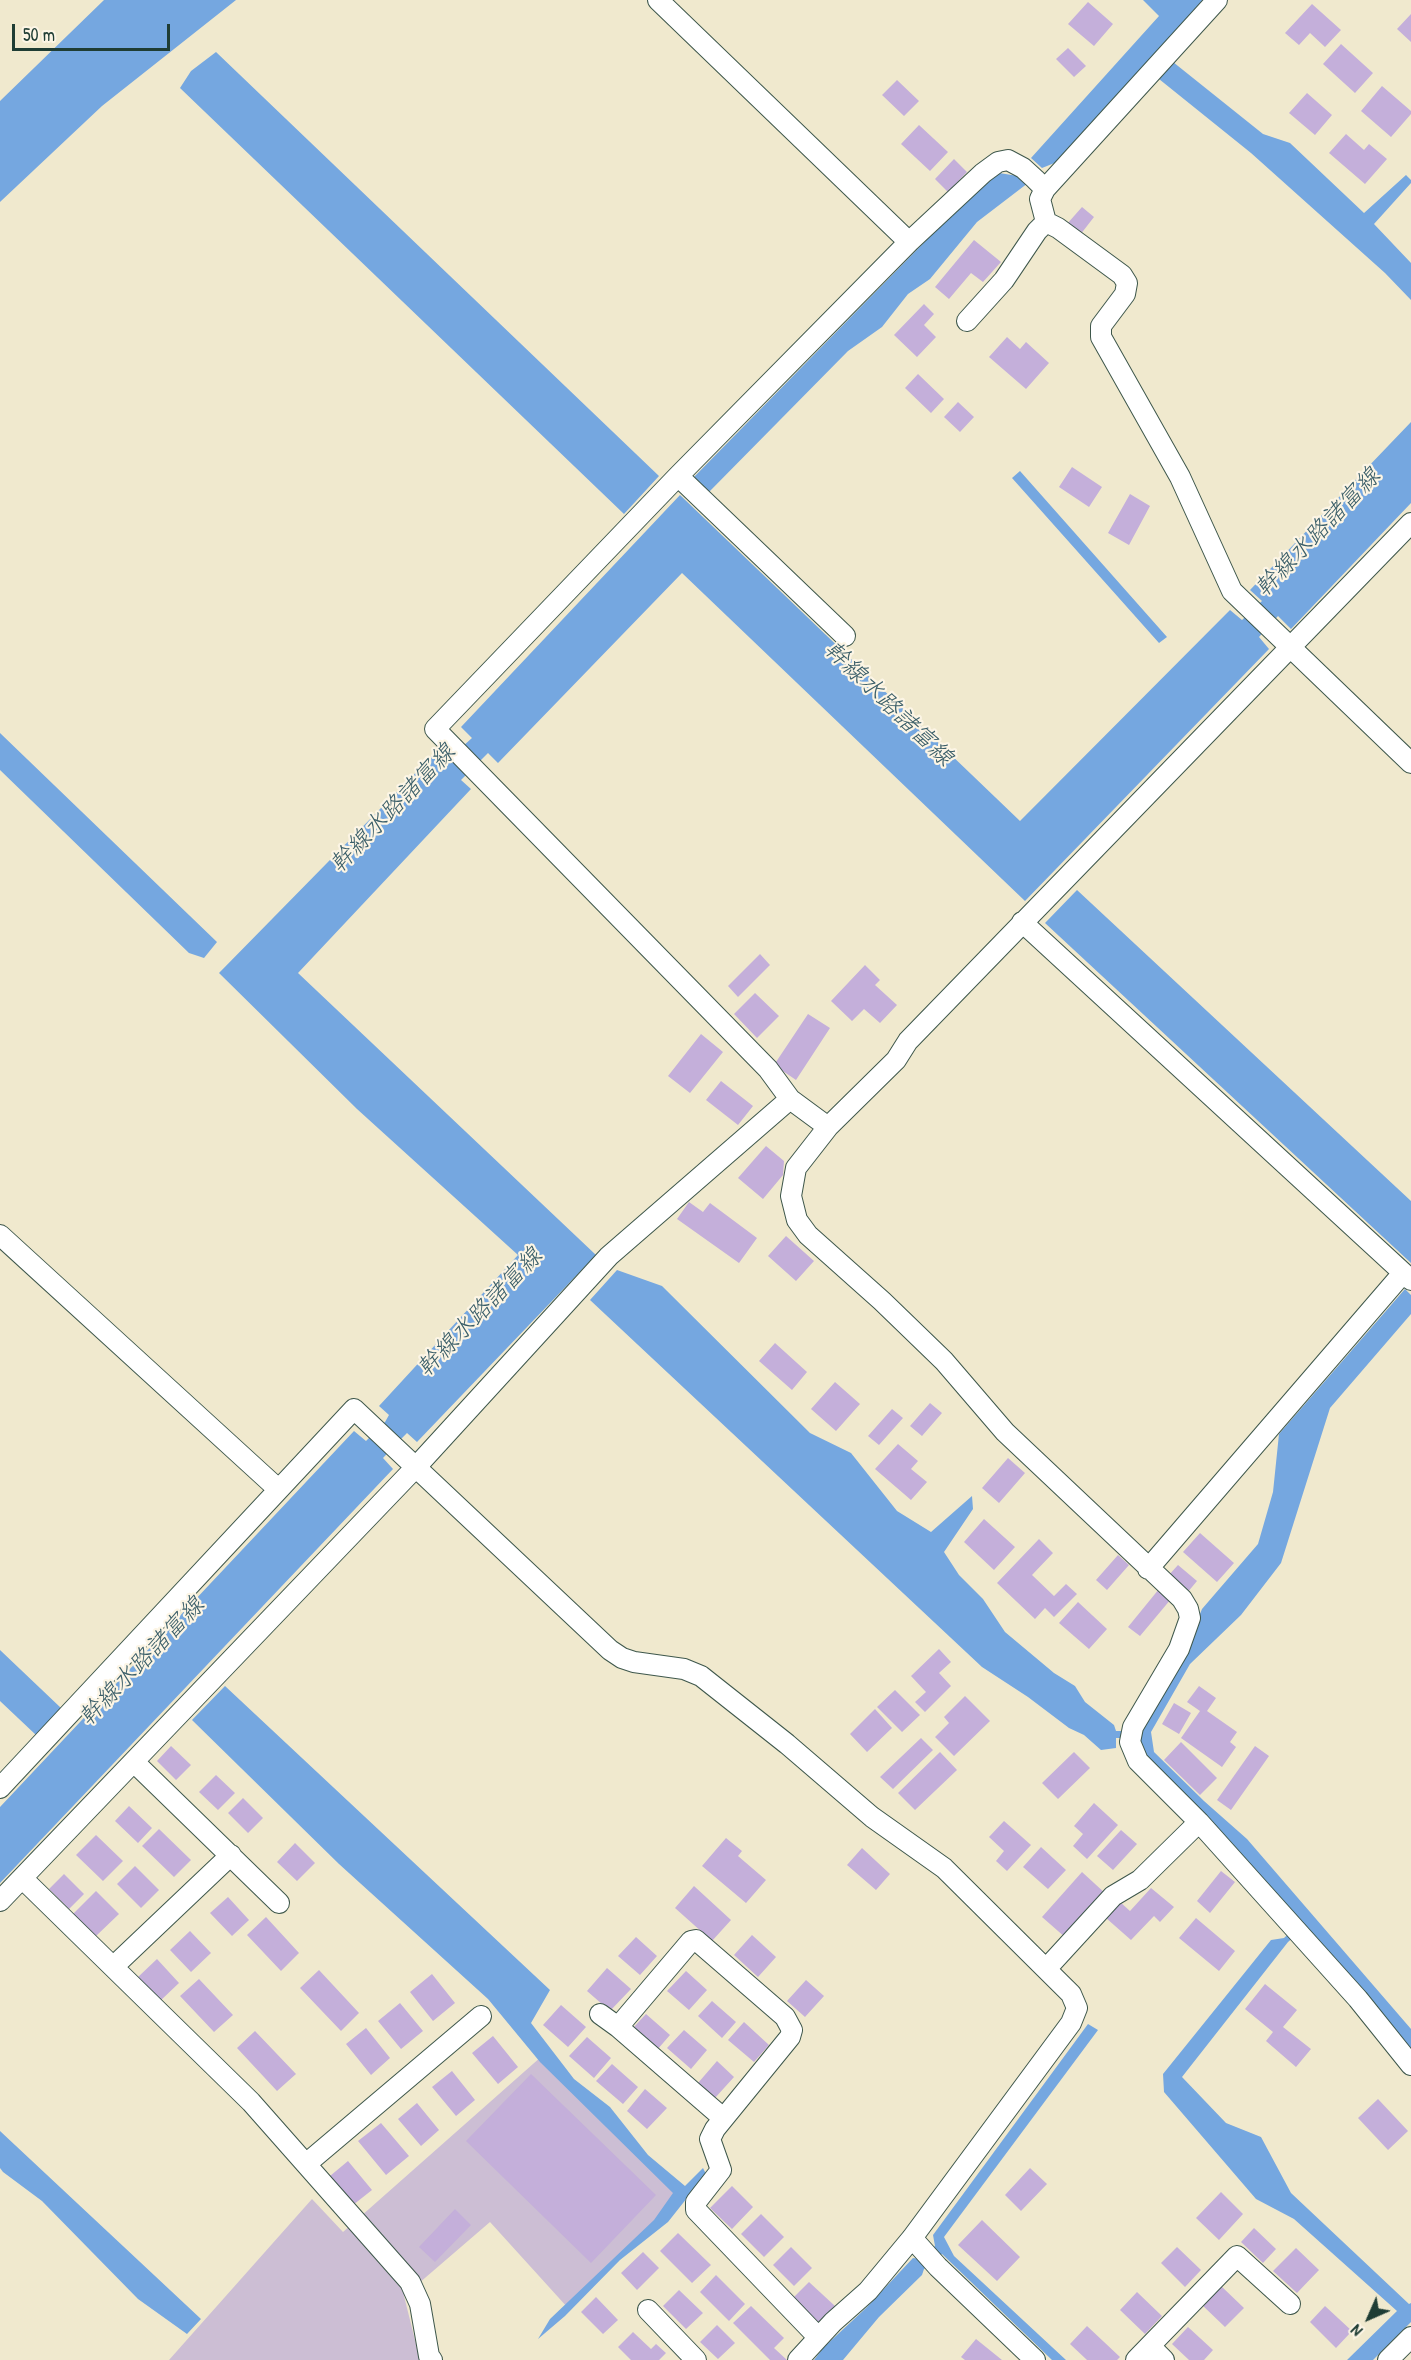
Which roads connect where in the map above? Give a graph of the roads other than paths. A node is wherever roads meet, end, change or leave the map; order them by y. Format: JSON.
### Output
{"nodes":[{"id":1,"x":658,"y":0,"type":"edge"},
{"id":2,"x":1217,"y":0,"type":"edge"},
{"id":3,"x":1034,"y":178,"type":"junction"},
{"id":4,"x":1046,"y":222,"type":"junction"},
{"id":5,"x":909,"y":242,"type":"junction"},
{"id":6,"x":967,"y":321,"type":"dead end"},
{"id":7,"x":678,"y":476,"type":"junction"},
{"id":8,"x":1411,"y":523,"type":"edge"},
{"id":9,"x":845,"y":636,"type":"dead end"},
{"id":10,"x":1290,"y":649,"type":"junction"},
{"id":11,"x":1411,"y":763,"type":"edge"},
{"id":12,"x":1022,"y":922,"type":"junction"},
{"id":13,"x":790,"y":1099,"type":"junction"},
{"id":14,"x":828,"y":1127,"type":"junction"},
{"id":15,"x":0,"y":1235,"type":"edge"},
{"id":16,"x":1407,"y":1277,"type":"edge"},
{"id":17,"x":416,"y":1467,"type":"junction"},
{"id":18,"x":278,"y":1489,"type":"junction"},
{"id":19,"x":1148,"y":1569,"type":"junction"},
{"id":20,"x":134,"y":1762,"type":"junction"},
{"id":21,"x":0,"y":1788,"type":"edge"},
{"id":22,"x":1199,"y":1822,"type":"junction"},
{"id":23,"x":231,"y":1855,"type":"junction"},
{"id":24,"x":22,"y":1878,"type":"junction"},
{"id":25,"x":0,"y":1901,"type":"edge"},
{"id":26,"x":279,"y":1903,"type":"dead end"},
{"id":27,"x":113,"y":1967,"type":"junction"},
{"id":28,"x":1047,"y":1968,"type":"junction"},
{"id":29,"x":600,"y":2014,"type":"dead end"},
{"id":30,"x":481,"y":2016,"type":"dead end"},
{"id":31,"x":618,"y":2027,"type":"junction"},
{"id":32,"x":1411,"y":2066,"type":"edge"},
{"id":33,"x":723,"y":2118,"type":"junction"},
{"id":34,"x":306,"y":2164,"type":"junction"},
{"id":35,"x":912,"y":2238,"type":"junction"},
{"id":36,"x":1290,"y":2304,"type":"dead end"},
{"id":37,"x":648,"y":2310,"type":"dead end"},
{"id":38,"x":818,"y":2337,"type":"junction"},
{"id":39,"x":1411,"y":2337,"type":"edge"},
{"id":40,"x":1143,"y":2353,"type":"edge"},
{"id":41,"x":1028,"y":2357,"type":"edge"},
{"id":42,"x":432,"y":2360,"type":"edge"},
{"id":43,"x":696,"y":2360,"type":"edge"},
{"id":44,"x":798,"y":2360,"type":"edge"},
{"id":45,"x":1164,"y":2360,"type":"edge"},
{"id":46,"x":1388,"y":2360,"type":"edge"}],
"edges":[{"from":1,"to":5,"type":"street"},
{"from":2,"to":3,"type":"street"},
{"from":3,"to":4,"type":"street"},
{"from":3,"to":5,"type":"street"},
{"from":4,"to":6,"type":"street"},
{"from":4,"to":10,"type":"street"},
{"from":5,"to":7,"type":"street"},
{"from":7,"to":9,"type":"street"},
{"from":7,"to":13,"type":"street"},
{"from":8,"to":10,"type":"street"},
{"from":10,"to":11,"type":"street"},
{"from":10,"to":12,"type":"street"},
{"from":12,"to":14,"type":"street"},
{"from":12,"to":16,"type":"street"},
{"from":13,"to":14,"type":"street"},
{"from":13,"to":17,"type":"street"},
{"from":14,"to":19,"type":"street"},
{"from":15,"to":18,"type":"street"},
{"from":16,"to":19,"type":"street"},
{"from":17,"to":18,"type":"street"},
{"from":17,"to":20,"type":"street"},
{"from":17,"to":28,"type":"street"},
{"from":18,"to":21,"type":"street"},
{"from":19,"to":22,"type":"street"},
{"from":20,"to":23,"type":"street"},
{"from":20,"to":24,"type":"street"},
{"from":22,"to":28,"type":"street"},
{"from":22,"to":32,"type":"street"},
{"from":23,"to":26,"type":"street"},
{"from":23,"to":27,"type":"street"},
{"from":24,"to":25,"type":"street"},
{"from":24,"to":27,"type":"street"},
{"from":27,"to":34,"type":"street"},
{"from":28,"to":35,"type":"street"},
{"from":29,"to":31,"type":"street"},
{"from":30,"to":34,"type":"street"},
{"from":31,"to":33,"type":"street"},
{"from":31,"to":33,"type":"street"},
{"from":33,"to":38,"type":"street"},
{"from":34,"to":42,"type":"street"},
{"from":35,"to":38,"type":"street"},
{"from":35,"to":41,"type":"street"},
{"from":36,"to":40,"type":"street"},
{"from":37,"to":43,"type":"street"},
{"from":38,"to":44,"type":"street"},
{"from":39,"to":46,"type":"street"},
{"from":40,"to":45,"type":"street"}]}
